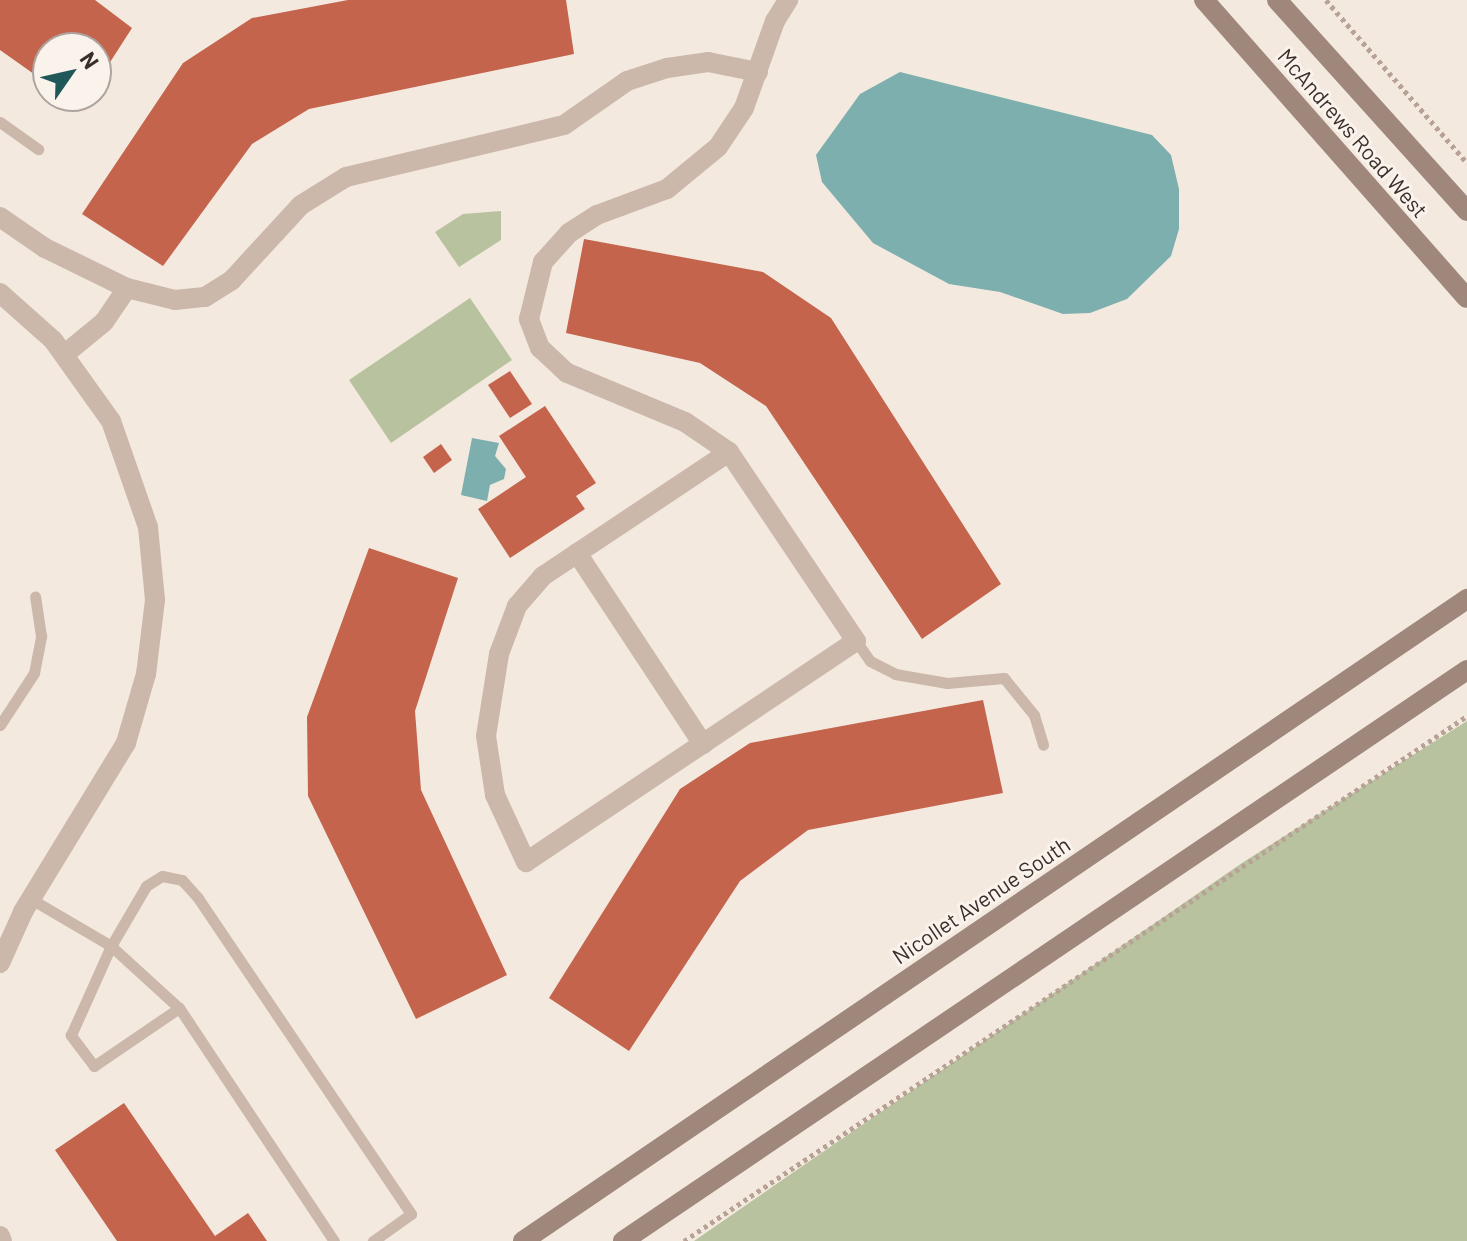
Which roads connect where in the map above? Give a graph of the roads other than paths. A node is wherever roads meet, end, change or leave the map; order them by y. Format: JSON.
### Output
{"nodes":[{"id":1,"x":788,"y":0,"type":"edge"},
{"id":2,"x":1204,"y":0,"type":"edge"},
{"id":3,"x":1277,"y":0,"type":"edge"},
{"id":4,"x":758,"y":72,"type":"junction"},
{"id":5,"x":0,"y":122,"type":"edge"},
{"id":6,"x":38,"y":149,"type":"dead end"},
{"id":7,"x":1467,"y":211,"type":"edge"},
{"id":8,"x":0,"y":217,"type":"edge"},
{"id":9,"x":127,"y":288,"type":"junction"},
{"id":10,"x":0,"y":293,"type":"edge"},
{"id":11,"x":1467,"y":298,"type":"edge"},
{"id":12,"x":65,"y":354,"type":"junction"},
{"id":13,"x":729,"y":452,"type":"junction"},
{"id":14,"x":577,"y":553,"type":"junction"},
{"id":15,"x":35,"y":596,"type":"dead end"},
{"id":16,"x":1467,"y":599,"type":"edge"},
{"id":17,"x":856,"y":641,"type":"junction"},
{"id":18,"x":1467,"y":670,"type":"edge"},
{"id":19,"x":0,"y":725,"type":"edge"},
{"id":20,"x":703,"y":744,"type":"junction"},
{"id":21,"x":1043,"y":745,"type":"dead end"},
{"id":22,"x":31,"y":899,"type":"junction"},
{"id":23,"x":111,"y":946,"type":"junction"},
{"id":24,"x":0,"y":963,"type":"edge"},
{"id":25,"x":179,"y":1008,"type":"junction"},
{"id":26,"x":334,"y":1241,"type":"edge"},
{"id":27,"x":373,"y":1241,"type":"edge"},
{"id":28,"x":523,"y":1241,"type":"edge"},
{"id":29,"x":623,"y":1241,"type":"edge"}],
"edges":[{"from":1,"to":4,"type":"street"},
{"from":2,"to":11,"type":"main road","name":"McAndrews Road West"},
{"from":3,"to":7,"type":"main road","name":"McAndrews Road West"},
{"from":4,"to":9,"type":"street"},
{"from":4,"to":13,"type":"street"},
{"from":5,"to":6,"type":"lane"},
{"from":8,"to":9,"type":"street"},
{"from":9,"to":12,"type":"street"},
{"from":10,"to":12,"type":"street"},
{"from":12,"to":22,"type":"street"},
{"from":13,"to":14,"type":"street"},
{"from":13,"to":17,"type":"street"},
{"from":14,"to":20,"type":"street"},
{"from":14,"to":20,"type":"street"},
{"from":15,"to":19,"type":"lane"},
{"from":16,"to":28,"type":"main road","name":"Nicollet Avenue South"},
{"from":17,"to":20,"type":"street"},
{"from":17,"to":21,"type":"lane"},
{"from":18,"to":29,"type":"main road"},
{"from":22,"to":23,"type":"lane"},
{"from":22,"to":24,"type":"street"},
{"from":23,"to":25,"type":"lane"},
{"from":23,"to":25,"type":"lane"},
{"from":23,"to":27,"type":"lane"},
{"from":25,"to":26,"type":"lane"}]}
